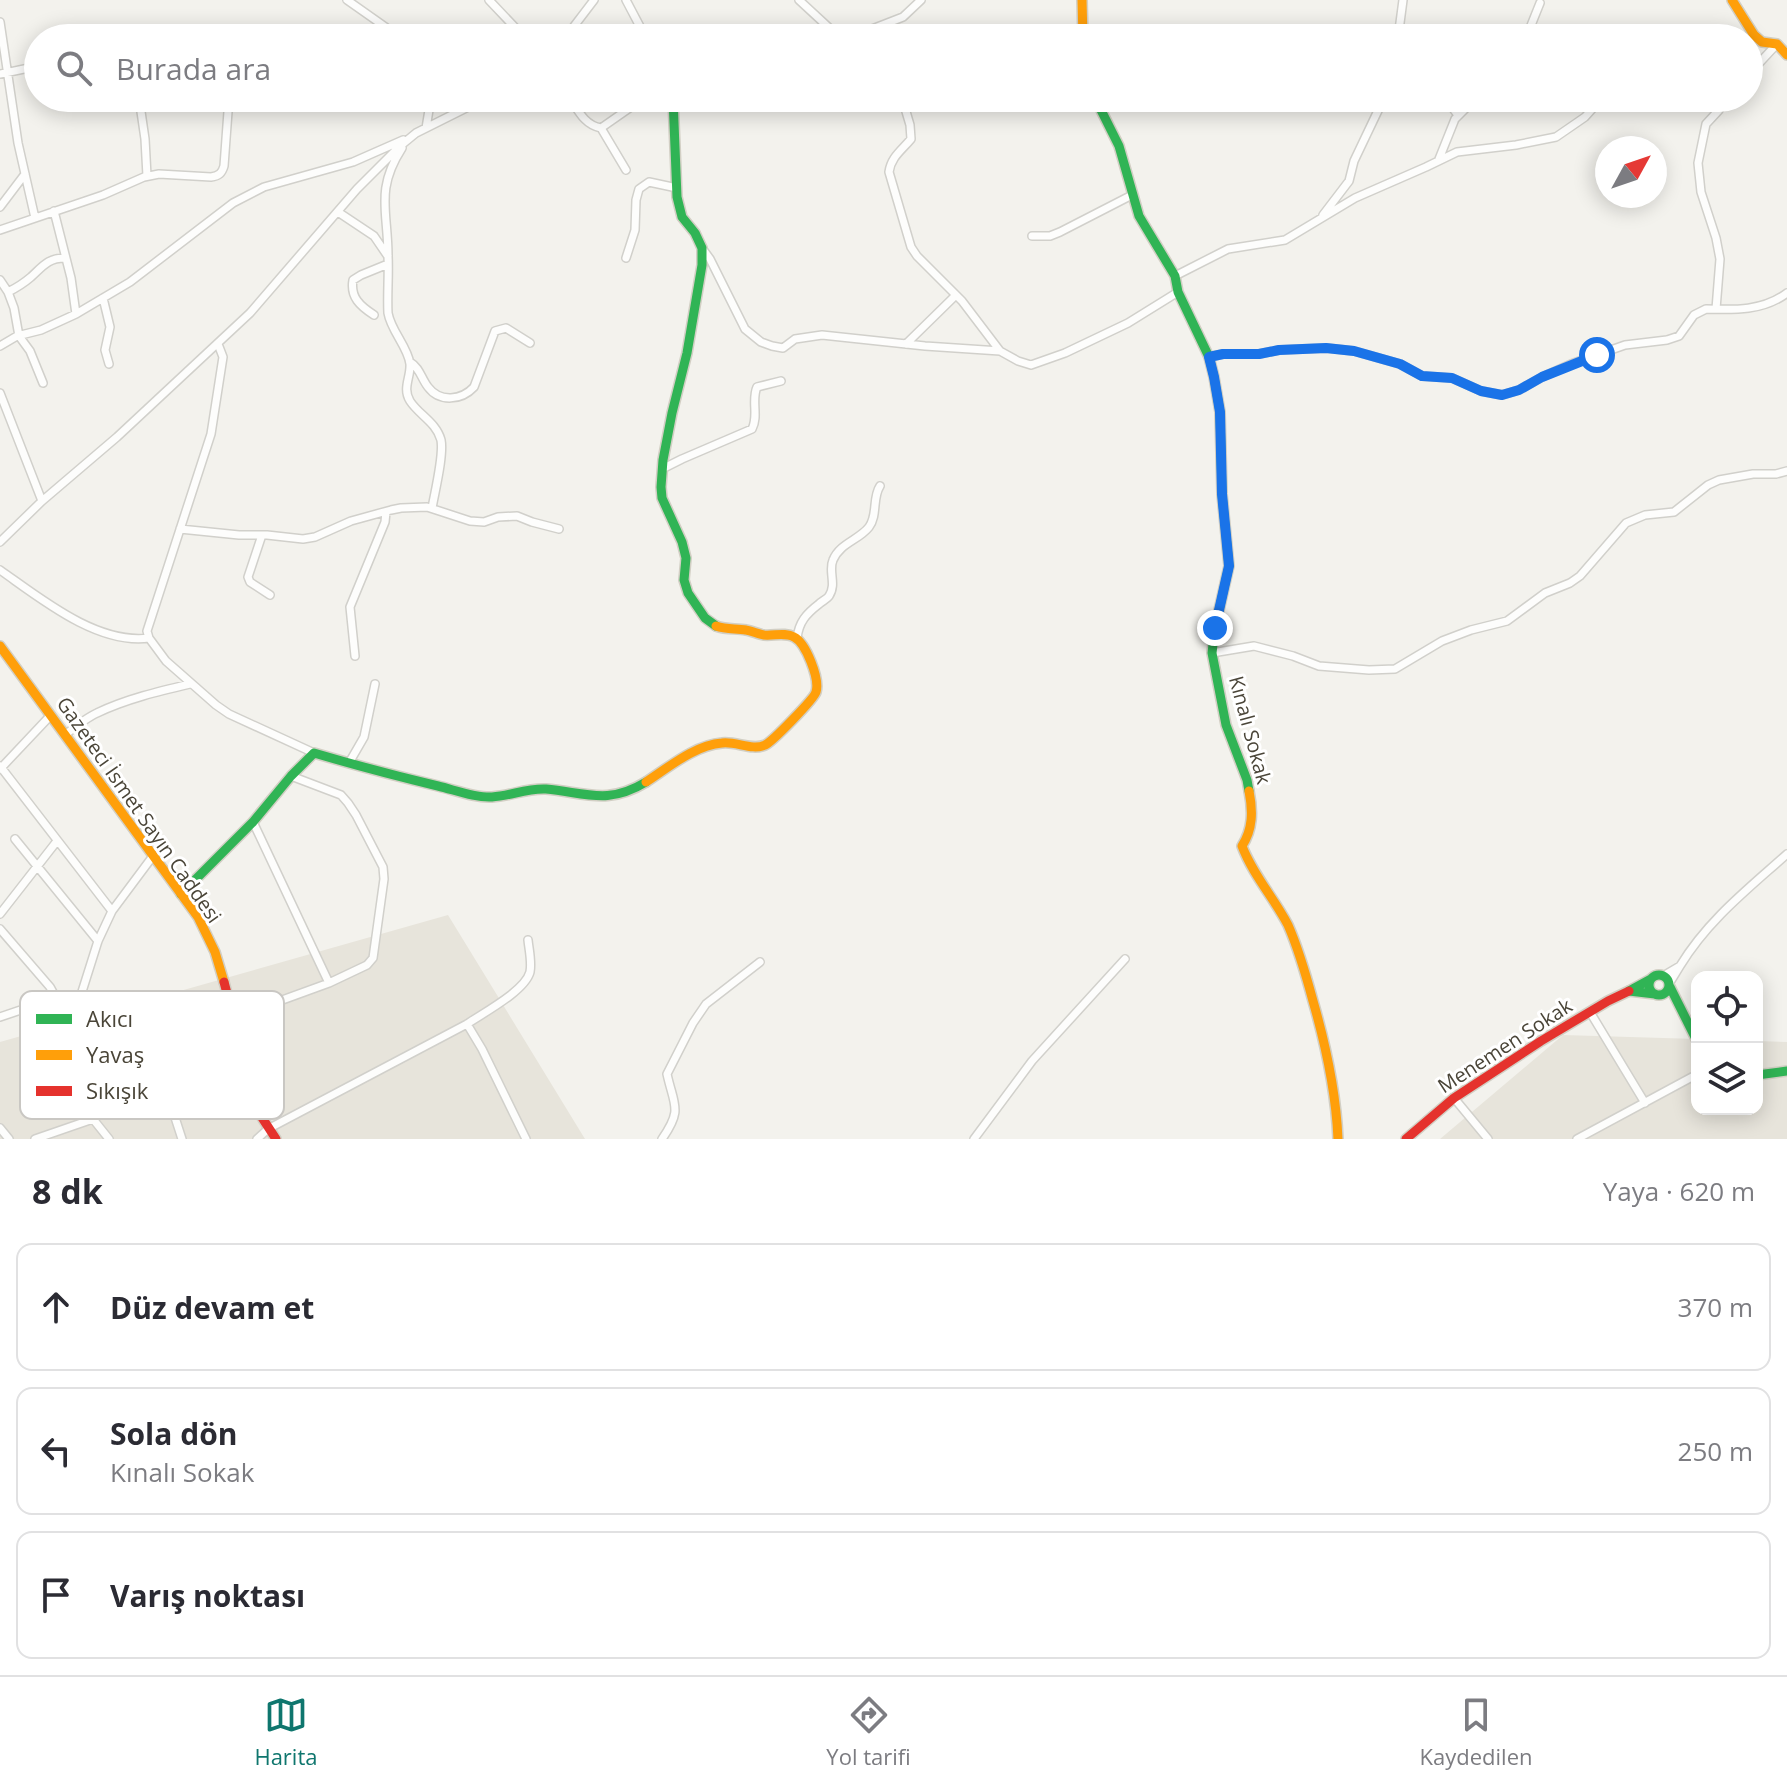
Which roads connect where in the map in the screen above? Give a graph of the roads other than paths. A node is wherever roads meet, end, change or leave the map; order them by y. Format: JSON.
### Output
{"nodes":[{"id":1,"x":347,"y":0,"type":"edge"},
{"id":2,"x":489,"y":0,"type":"edge"},
{"id":3,"x":594,"y":0,"type":"edge"},
{"id":4,"x":626,"y":0,"type":"edge"},
{"id":5,"x":799,"y":0,"type":"edge"},
{"id":6,"x":921,"y":0,"type":"edge"},
{"id":7,"x":1082,"y":0,"type":"edge"},
{"id":8,"x":1403,"y":0,"type":"edge"},
{"id":9,"x":1732,"y":0,"type":"edge"},
{"id":10,"x":1540,"y":3,"type":"dead end"},
{"id":11,"x":0,"y":22,"type":"edge"},
{"id":12,"x":381,"y":24,"type":"edge"},
{"id":13,"x":512,"y":24,"type":"edge"},
{"id":14,"x":576,"y":24,"type":"edge"},
{"id":15,"x":639,"y":24,"type":"edge"},
{"id":16,"x":826,"y":24,"type":"edge"},
{"id":17,"x":885,"y":24,"type":"edge"},
{"id":18,"x":1083,"y":24,"type":"edge"},
{"id":19,"x":1400,"y":24,"type":"edge"},
{"id":20,"x":1532,"y":24,"type":"edge"},
{"id":21,"x":1747,"y":24,"type":"edge"},
{"id":22,"x":1763,"y":42,"type":"edge"},
{"id":23,"x":1777,"y":44,"type":"junction"},
{"id":24,"x":1787,"y":55,"type":"edge"},
{"id":25,"x":1763,"y":59,"type":"edge"},
{"id":26,"x":24,"y":69,"type":"edge"},
{"id":27,"x":4,"y":73,"type":"edge"},
{"id":28,"x":141,"y":112,"type":"edge"},
{"id":29,"x":228,"y":112,"type":"edge"},
{"id":30,"x":429,"y":112,"type":"edge"},
{"id":31,"x":458,"y":112,"type":"edge"},
{"id":32,"x":579,"y":112,"type":"edge"},
{"id":33,"x":624,"y":112,"type":"edge"},
{"id":34,"x":674,"y":112,"type":"edge"},
{"id":35,"x":906,"y":112,"type":"edge"},
{"id":36,"x":1102,"y":112,"type":"edge"},
{"id":37,"x":1377,"y":112,"type":"edge"},
{"id":38,"x":1456,"y":112,"type":"edge"},
{"id":39,"x":1461,"y":112,"type":"edge"},
{"id":40,"x":1589,"y":112,"type":"edge"},
{"id":41,"x":1717,"y":112,"type":"edge"},
{"id":42,"x":1458,"y":115,"type":"junction"},
{"id":43,"x":426,"y":128,"type":"junction"},
{"id":44,"x":601,"y":128,"type":"junction"},
{"id":45,"x":408,"y":139,"type":"junction"},
{"id":46,"x":1438,"y":161,"type":"junction"},
{"id":47,"x":626,"y":170,"type":"dead end"},
{"id":48,"x":25,"y":174,"type":"junction"},
{"id":49,"x":147,"y":176,"type":"junction"},
{"id":50,"x":677,"y":188,"type":"junction"},
{"id":51,"x":1132,"y":195,"type":"junction"},
{"id":52,"x":0,"y":207,"type":"edge"},
{"id":53,"x":54,"y":211,"type":"junction"},
{"id":54,"x":338,"y":212,"type":"junction"},
{"id":55,"x":35,"y":218,"type":"junction"},
{"id":56,"x":1321,"y":218,"type":"junction"},
{"id":57,"x":0,"y":230,"type":"edge"},
{"id":58,"x":1032,"y":236,"type":"dead end"},
{"id":59,"x":702,"y":248,"type":"junction"},
{"id":60,"x":65,"y":258,"type":"junction"},
{"id":61,"x":626,"y":258,"type":"dead end"},
{"id":62,"x":388,"y":261,"type":"junction"},
{"id":63,"x":1175,"y":276,"type":"junction"},
{"id":64,"x":0,"y":280,"type":"edge"},
{"id":65,"x":8,"y":292,"type":"junction"},
{"id":66,"x":1178,"y":292,"type":"junction"},
{"id":67,"x":1787,"y":293,"type":"edge"},
{"id":68,"x":956,"y":295,"type":"junction"},
{"id":69,"x":103,"y":298,"type":"junction"},
{"id":70,"x":1716,"y":309,"type":"junction"},
{"id":71,"x":76,"y":314,"type":"junction"},
{"id":72,"x":374,"y":315,"type":"dead end"},
{"id":73,"x":19,"y":336,"type":"junction"},
{"id":74,"x":530,"y":343,"type":"dead end"},
{"id":75,"x":218,"y":344,"type":"junction"},
{"id":76,"x":905,"y":344,"type":"junction"},
{"id":77,"x":0,"y":346,"type":"edge"},
{"id":78,"x":1000,"y":351,"type":"junction"},
{"id":79,"x":1209,"y":357,"type":"junction"},
{"id":80,"x":409,"y":361,"type":"junction"},
{"id":81,"x":109,"y":364,"type":"dead end"},
{"id":82,"x":781,"y":381,"type":"dead end"},
{"id":83,"x":43,"y":383,"type":"dead end"},
{"id":84,"x":0,"y":393,"type":"edge"},
{"id":85,"x":662,"y":469,"type":"junction"},
{"id":86,"x":1787,"y":471,"type":"edge"},
{"id":87,"x":880,"y":486,"type":"dead end"},
{"id":88,"x":42,"y":501,"type":"junction"},
{"id":89,"x":432,"y":508,"type":"junction"},
{"id":90,"x":386,"y":512,"type":"junction"},
{"id":91,"x":180,"y":529,"type":"junction"},
{"id":92,"x":559,"y":529,"type":"dead end"},
{"id":93,"x":262,"y":535,"type":"junction"},
{"id":94,"x":0,"y":542,"type":"edge"},
{"id":95,"x":0,"y":570,"type":"edge"},
{"id":96,"x":270,"y":595,"type":"dead end"},
{"id":97,"x":149,"y":638,"type":"junction"},
{"id":98,"x":797,"y":638,"type":"junction"},
{"id":99,"x":0,"y":646,"type":"edge"},
{"id":100,"x":1212,"y":653,"type":"junction"},
{"id":101,"x":355,"y":656,"type":"dead end"},
{"id":102,"x":190,"y":684,"type":"junction"},
{"id":103,"x":375,"y":684,"type":"dead end"},
{"id":104,"x":51,"y":715,"type":"junction"},
{"id":105,"x":65,"y":735,"type":"junction"},
{"id":106,"x":314,"y":753,"type":"junction"},
{"id":107,"x":349,"y":763,"type":"junction"},
{"id":108,"x":0,"y":768,"type":"edge"},
{"id":109,"x":291,"y":776,"type":"junction"},
{"id":110,"x":253,"y":822,"type":"junction"},
{"id":111,"x":15,"y":839,"type":"dead end"},
{"id":112,"x":57,"y":841,"type":"junction"},
{"id":113,"x":1787,"y":854,"type":"edge"},
{"id":114,"x":153,"y":856,"type":"junction"},
{"id":115,"x":36,"y":866,"type":"junction"},
{"id":116,"x":181,"y":894,"type":"junction"},
{"id":117,"x":112,"y":911,"type":"junction"},
{"id":118,"x":0,"y":914,"type":"edge"},
{"id":119,"x":0,"y":929,"type":"edge"},
{"id":120,"x":528,"y":940,"type":"dead end"},
{"id":121,"x":98,"y":941,"type":"junction"},
{"id":122,"x":1125,"y":959,"type":"dead end"},
{"id":123,"x":760,"y":962,"type":"dead end"},
{"id":124,"x":1651,"y":979,"type":"junction"},
{"id":125,"x":1667,"y":982,"type":"junction"},
{"id":126,"x":329,"y":983,"type":"junction"},
{"id":127,"x":52,"y":991,"type":"edge"},
{"id":128,"x":82,"y":991,"type":"edge"},
{"id":129,"x":226,"y":991,"type":"edge"},
{"id":130,"x":1629,"y":991,"type":"junction"},
{"id":131,"x":1656,"y":994,"type":"junction"},
{"id":132,"x":284,"y":999,"type":"edge"},
{"id":133,"x":20,"y":1010,"type":"edge"},
{"id":134,"x":1590,"y":1012,"type":"junction"},
{"id":135,"x":1682,"y":1014,"type":"junction"},
{"id":136,"x":0,"y":1017,"type":"edge"},
{"id":137,"x":467,"y":1024,"type":"junction"},
{"id":138,"x":1691,"y":1030,"type":"edge"},
{"id":139,"x":1787,"y":1071,"type":"edge"},
{"id":140,"x":1763,"y":1074,"type":"edge"},
{"id":141,"x":1691,"y":1076,"type":"edge"},
{"id":142,"x":1454,"y":1098,"type":"junction"},
{"id":143,"x":1645,"y":1103,"type":"junction"},
{"id":144,"x":175,"y":1119,"type":"edge"},
{"id":145,"x":263,"y":1119,"type":"edge"},
{"id":146,"x":0,"y":1128,"type":"edge"},
{"id":147,"x":268,"y":1129,"type":"junction"},
{"id":148,"x":9,"y":1139,"type":"edge"},
{"id":149,"x":35,"y":1139,"type":"edge"},
{"id":150,"x":109,"y":1139,"type":"edge"},
{"id":151,"x":182,"y":1139,"type":"edge"},
{"id":152,"x":257,"y":1139,"type":"edge"},
{"id":153,"x":276,"y":1139,"type":"edge"},
{"id":154,"x":526,"y":1139,"type":"edge"},
{"id":155,"x":662,"y":1139,"type":"edge"},
{"id":156,"x":974,"y":1139,"type":"edge"},
{"id":157,"x":1338,"y":1139,"type":"edge"},
{"id":158,"x":1406,"y":1139,"type":"edge"},
{"id":159,"x":1488,"y":1139,"type":"edge"},
{"id":160,"x":1577,"y":1139,"type":"edge"}],
"edges":[{"from":1,"to":12,"type":"street"},
{"from":2,"to":13,"type":"street"},
{"from":3,"to":14,"type":"street"},
{"from":4,"to":15,"type":"street"},
{"from":5,"to":16,"type":"street"},
{"from":6,"to":17,"type":"street"},
{"from":7,"to":18,"type":"street"},
{"from":8,"to":19,"type":"street"},
{"from":9,"to":21,"type":"street"},
{"from":10,"to":20,"type":"street"},
{"from":11,"to":27,"type":"street"},
{"from":22,"to":23,"type":"street"},
{"from":23,"to":24,"type":"street"},
{"from":23,"to":25,"type":"street"},
{"from":26,"to":27,"type":"street"},
{"from":27,"to":48,"type":"street"},
{"from":28,"to":49,"type":"street"},
{"from":29,"to":49,"type":"street"},
{"from":30,"to":43,"type":"street"},
{"from":31,"to":43,"type":"street"},
{"from":32,"to":44,"type":"street"},
{"from":33,"to":44,"type":"street"},
{"from":34,"to":50,"type":"street"},
{"from":35,"to":68,"type":"street"},
{"from":36,"to":51,"type":"street","name":"Kınalı Sokak"},
{"from":37,"to":56,"type":"street"},
{"from":38,"to":42,"type":"street"},
{"from":39,"to":42,"type":"street"},
{"from":40,"to":46,"type":"street"},
{"from":41,"to":70,"type":"street"},
{"from":42,"to":46,"type":"street"},
{"from":43,"to":45,"type":"street"},
{"from":44,"to":47,"type":"street"},
{"from":45,"to":54,"type":"street"},
{"from":45,"to":62,"type":"street"},
{"from":45,"to":69,"type":"street"},
{"from":46,"to":56,"type":"street"},
{"from":48,"to":52,"type":"street"},
{"from":48,"to":55,"type":"street"},
{"from":49,"to":53,"type":"street"},
{"from":50,"to":59,"type":"street"},
{"from":50,"to":61,"type":"street"},
{"from":51,"to":58,"type":"street"},
{"from":51,"to":63,"type":"street","name":"Kınalı Sokak"},
{"from":53,"to":55,"type":"street"},
{"from":53,"to":60,"type":"street"},
{"from":54,"to":62,"type":"street"},
{"from":54,"to":75,"type":"street"},
{"from":55,"to":57,"type":"street"},
{"from":56,"to":63,"type":"street"},
{"from":59,"to":76,"type":"street"},
{"from":59,"to":85,"type":"street"},
{"from":60,"to":65,"type":"street"},
{"from":60,"to":71,"type":"street"},
{"from":62,"to":72,"type":"street"},
{"from":62,"to":80,"type":"street"},
{"from":63,"to":66,"type":"street","name":"Kınalı Sokak"},
{"from":64,"to":65,"type":"street"},
{"from":65,"to":73,"type":"street"},
{"from":66,"to":78,"type":"street"},
{"from":66,"to":79,"type":"street","name":"Kınalı Sokak"},
{"from":67,"to":70,"type":"street"},
{"from":68,"to":76,"type":"street"},
{"from":68,"to":78,"type":"street"},
{"from":69,"to":71,"type":"street"},
{"from":69,"to":81,"type":"street"},
{"from":70,"to":79,"type":"street"},
{"from":71,"to":73,"type":"street"},
{"from":73,"to":77,"type":"street"},
{"from":73,"to":83,"type":"street"},
{"from":74,"to":80,"type":"street"},
{"from":75,"to":88,"type":"street"},
{"from":75,"to":91,"type":"street"},
{"from":76,"to":78,"type":"street"},
{"from":79,"to":100,"type":"street","name":"Kınalı Sokak"},
{"from":80,"to":89,"type":"street"},
{"from":82,"to":85,"type":"street"},
{"from":84,"to":88,"type":"street"},
{"from":85,"to":98,"type":"street"},
{"from":86,"to":100,"type":"street"},
{"from":87,"to":98,"type":"street"},
{"from":88,"to":94,"type":"street"},
{"from":89,"to":90,"type":"street"},
{"from":89,"to":92,"type":"street"},
{"from":90,"to":93,"type":"street"},
{"from":90,"to":101,"type":"street"},
{"from":91,"to":93,"type":"street"},
{"from":91,"to":97,"type":"street"},
{"from":93,"to":96,"type":"street"},
{"from":95,"to":97,"type":"street"},
{"from":97,"to":102,"type":"street"},
{"from":98,"to":107,"type":"street"},
{"from":99,"to":104,"type":"street","name":"Gazeteci İsmet Sayın Caddesi"},
{"from":100,"to":157,"type":"street","name":"Kınalı Sokak"},
{"from":102,"to":105,"type":"street"},
{"from":102,"to":106,"type":"street"},
{"from":103,"to":107,"type":"street"},
{"from":104,"to":105,"type":"street","name":"Gazeteci İsmet Sayın Caddesi"},
{"from":104,"to":108,"type":"street"},
{"from":105,"to":114,"type":"street","name":"Gazeteci İsmet Sayın Caddesi"},
{"from":106,"to":107,"type":"street"},
{"from":106,"to":109,"type":"street"},
{"from":108,"to":112,"type":"street"},
{"from":109,"to":110,"type":"street"},
{"from":109,"to":126,"type":"street"},
{"from":110,"to":116,"type":"street"},
{"from":110,"to":126,"type":"street"},
{"from":111,"to":115,"type":"street"},
{"from":112,"to":115,"type":"street"},
{"from":112,"to":117,"type":"street"},
{"from":113,"to":125,"type":"street"},
{"from":114,"to":116,"type":"street","name":"Gazeteci İsmet Sayın Caddesi"},
{"from":114,"to":117,"type":"street"},
{"from":115,"to":118,"type":"street"},
{"from":115,"to":121,"type":"street"},
{"from":116,"to":129,"type":"street","name":"Gazeteci İsmet Sayın Caddesi"},
{"from":117,"to":121,"type":"street"},
{"from":119,"to":127,"type":"street"},
{"from":120,"to":137,"type":"street"},
{"from":121,"to":128,"type":"street"},
{"from":122,"to":156,"type":"street"},
{"from":123,"to":155,"type":"street"},
{"from":124,"to":125,"type":"street","name":"Menemen Sokak"},
{"from":124,"to":130,"type":"street","name":"Menemen Sokak"},
{"from":124,"to":131,"type":"street"},
{"from":125,"to":131,"type":"street"},
{"from":125,"to":135,"type":"street"},
{"from":126,"to":132,"type":"street"},
{"from":130,"to":131,"type":"street"},
{"from":130,"to":134,"type":"street","name":"Menemen Sokak"},
{"from":131,"to":135,"type":"street"},
{"from":133,"to":136,"type":"street"},
{"from":134,"to":142,"type":"street","name":"Menemen Sokak"},
{"from":134,"to":143,"type":"street"},
{"from":135,"to":138,"type":"street"},
{"from":137,"to":147,"type":"street"},
{"from":137,"to":154,"type":"street"},
{"from":139,"to":140,"type":"street"},
{"from":141,"to":143,"type":"street"},
{"from":142,"to":158,"type":"street","name":"Menemen Sokak"},
{"from":142,"to":159,"type":"street"},
{"from":143,"to":160,"type":"street"},
{"from":144,"to":151,"type":"street"},
{"from":145,"to":147,"type":"street","name":"Gazeteci İsmet Sayın Caddesi"},
{"from":146,"to":148,"type":"street"},
{"from":147,"to":152,"type":"street"},
{"from":147,"to":153,"type":"street","name":"Gazeteci İsmet Sayın Caddesi"},
{"from":149,"to":150,"type":"street"}]}
